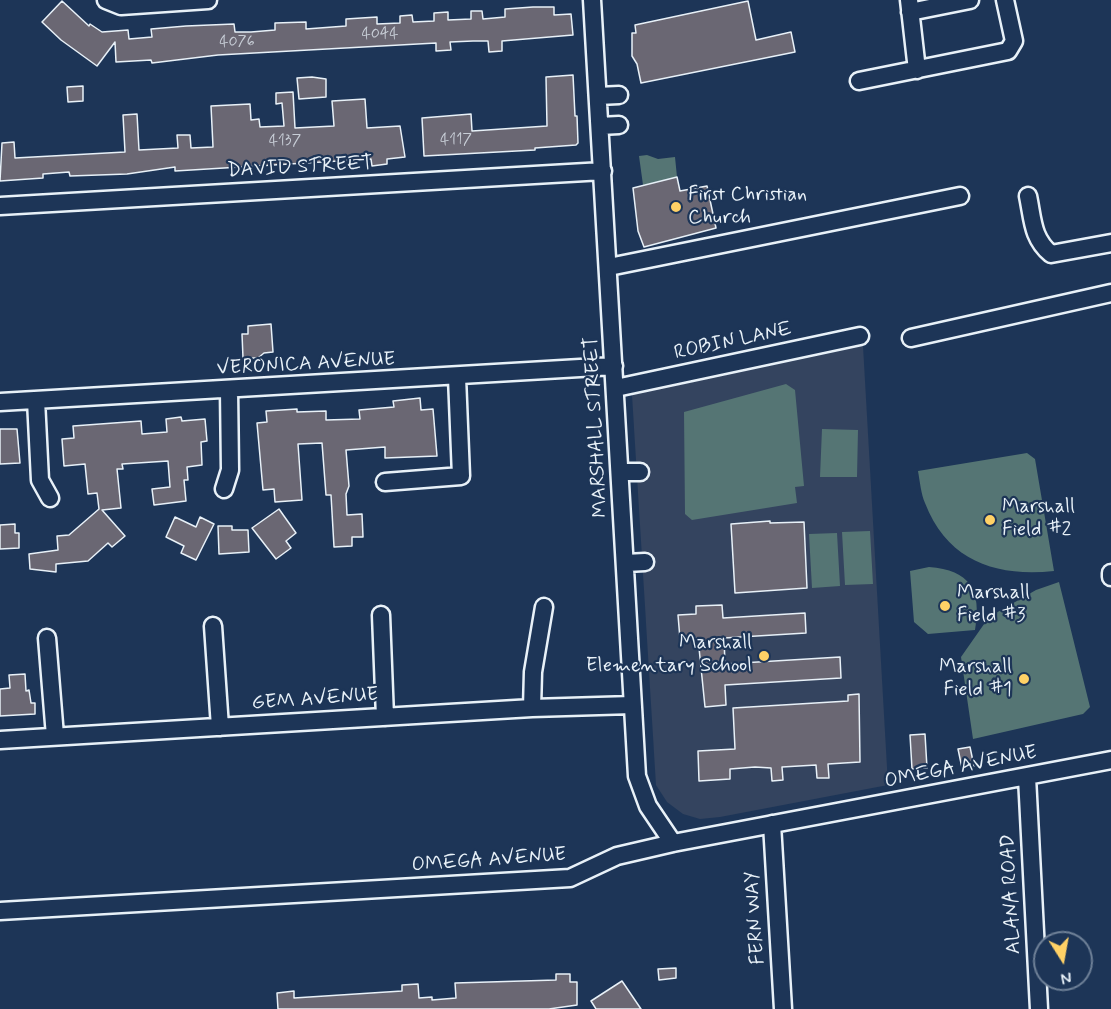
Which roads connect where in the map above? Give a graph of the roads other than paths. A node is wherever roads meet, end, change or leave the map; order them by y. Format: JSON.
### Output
{"nodes":[{"id":1,"x":106,"y":0,"type":"edge"},
{"id":2,"x":208,"y":0,"type":"edge"},
{"id":3,"x":592,"y":0,"type":"edge"},
{"id":4,"x":970,"y":0,"type":"edge"},
{"id":5,"x":1005,"y":0,"type":"edge"},
{"id":6,"x":909,"y":6,"type":"edge"},
{"id":7,"x":917,"y":70,"type":"junction"},
{"id":8,"x":859,"y":81,"type":"dead end"},
{"id":9,"x":619,"y":95,"type":"dead end"},
{"id":10,"x":598,"y":96,"type":"junction"},
{"id":11,"x":619,"y":125,"type":"dead end"},
{"id":12,"x":600,"y":126,"type":"junction"},
{"id":13,"x":603,"y":171,"type":"junction"},
{"id":14,"x":960,"y":196,"type":"dead end"},
{"id":15,"x":1028,"y":196,"type":"dead end"},
{"id":16,"x":0,"y":206,"type":"edge"},
{"id":17,"x":1111,"y":243,"type":"edge"},
{"id":18,"x":609,"y":267,"type":"junction"},
{"id":19,"x":1111,"y":293,"type":"edge"},
{"id":20,"x":860,"y":336,"type":"dead end"},
{"id":21,"x":911,"y":338,"type":"dead end"},
{"id":22,"x":614,"y":366,"type":"junction"},
{"id":23,"x":457,"y":377,"type":"junction"},
{"id":24,"x":615,"y":388,"type":"junction"},
{"id":25,"x":229,"y":390,"type":"junction"},
{"id":26,"x":36,"y":400,"type":"junction"},
{"id":27,"x":0,"y":402,"type":"edge"},
{"id":28,"x":620,"y":472,"type":"junction"},
{"id":29,"x":640,"y":472,"type":"dead end"},
{"id":30,"x":385,"y":482,"type":"dead end"},
{"id":31,"x":224,"y":489,"type":"dead end"},
{"id":32,"x":50,"y":498,"type":"dead end"},
{"id":33,"x":645,"y":562,"type":"dead end"},
{"id":34,"x":626,"y":563,"type":"junction"},
{"id":35,"x":544,"y":607,"type":"dead end"},
{"id":36,"x":381,"y":615,"type":"dead end"},
{"id":37,"x":213,"y":626,"type":"dead end"},
{"id":38,"x":47,"y":638,"type":"dead end"},
{"id":39,"x":633,"y":705,"type":"junction"},
{"id":40,"x":532,"y":708,"type":"junction"},
{"id":41,"x":385,"y":717,"type":"junction"},
{"id":42,"x":220,"y":727,"type":"junction"},
{"id":43,"x":55,"y":736,"type":"junction"},
{"id":44,"x":0,"y":740,"type":"edge"},
{"id":45,"x":1111,"y":759,"type":"edge"},
{"id":46,"x":1027,"y":777,"type":"junction"},
{"id":47,"x":772,"y":824,"type":"junction"},
{"id":48,"x":673,"y":843,"type":"junction"},
{"id":49,"x":0,"y":911,"type":"edge"},
{"id":50,"x":783,"y":1009,"type":"edge"},
{"id":51,"x":1039,"y":1009,"type":"edge"}],
"edges":[{"from":1,"to":2,"type":"street"},
{"from":3,"to":10,"type":"street","name":"MARSHALL STREET"},
{"from":4,"to":6,"type":"street"},
{"from":5,"to":7,"type":"street"},
{"from":6,"to":7,"type":"street"},
{"from":7,"to":8,"type":"street"},
{"from":9,"to":10,"type":"street"},
{"from":10,"to":12,"type":"street","name":"MARSHALL STREET"},
{"from":11,"to":12,"type":"street"},
{"from":12,"to":13,"type":"street","name":"MARSHALL STREET"},
{"from":13,"to":16,"type":"street","name":"DAVID STREET"},
{"from":13,"to":18,"type":"street","name":"MARSHALL STREET"},
{"from":14,"to":18,"type":"street"},
{"from":15,"to":17,"type":"street"},
{"from":18,"to":22,"type":"street","name":"MARSHALL STREET"},
{"from":19,"to":21,"type":"street"},
{"from":20,"to":24,"type":"street","name":"ROBIN LANE"},
{"from":22,"to":23,"type":"street","name":"VERONICA AVENUE"},
{"from":22,"to":24,"type":"street","name":"MARSHALL STREET"},
{"from":23,"to":25,"type":"street","name":"VERONICA AVENUE"},
{"from":23,"to":30,"type":"street"},
{"from":24,"to":28,"type":"street","name":"MARSHALL STREET"},
{"from":25,"to":26,"type":"street","name":"VERONICA AVENUE"},
{"from":25,"to":31,"type":"street"},
{"from":26,"to":27,"type":"street","name":"VERONICA AVENUE"},
{"from":26,"to":32,"type":"street"},
{"from":28,"to":29,"type":"street"},
{"from":28,"to":34,"type":"street","name":"MARSHALL STREET"},
{"from":33,"to":34,"type":"street"},
{"from":34,"to":39,"type":"street","name":"MARSHALL STREET"},
{"from":35,"to":40,"type":"street"},
{"from":36,"to":41,"type":"street"},
{"from":37,"to":42,"type":"street"},
{"from":38,"to":43,"type":"street"},
{"from":39,"to":40,"type":"street","name":"GEM AVENUE"},
{"from":39,"to":48,"type":"street","name":"MARSHALL STREET"},
{"from":40,"to":41,"type":"street","name":"GEM AVENUE"},
{"from":41,"to":42,"type":"street","name":"GEM AVENUE"},
{"from":42,"to":43,"type":"street","name":"GEM AVENUE"},
{"from":43,"to":44,"type":"street","name":"GEM AVENUE"},
{"from":45,"to":46,"type":"street","name":"OMEGA AVENUE"},
{"from":46,"to":47,"type":"street","name":"OMEGA AVENUE"},
{"from":46,"to":51,"type":"street","name":"ALANA ROAD"},
{"from":47,"to":48,"type":"street","name":"OMEGA AVENUE"},
{"from":47,"to":50,"type":"street","name":"FERN WAY"},
{"from":48,"to":49,"type":"street","name":"OMEGA AVENUE"}]}
